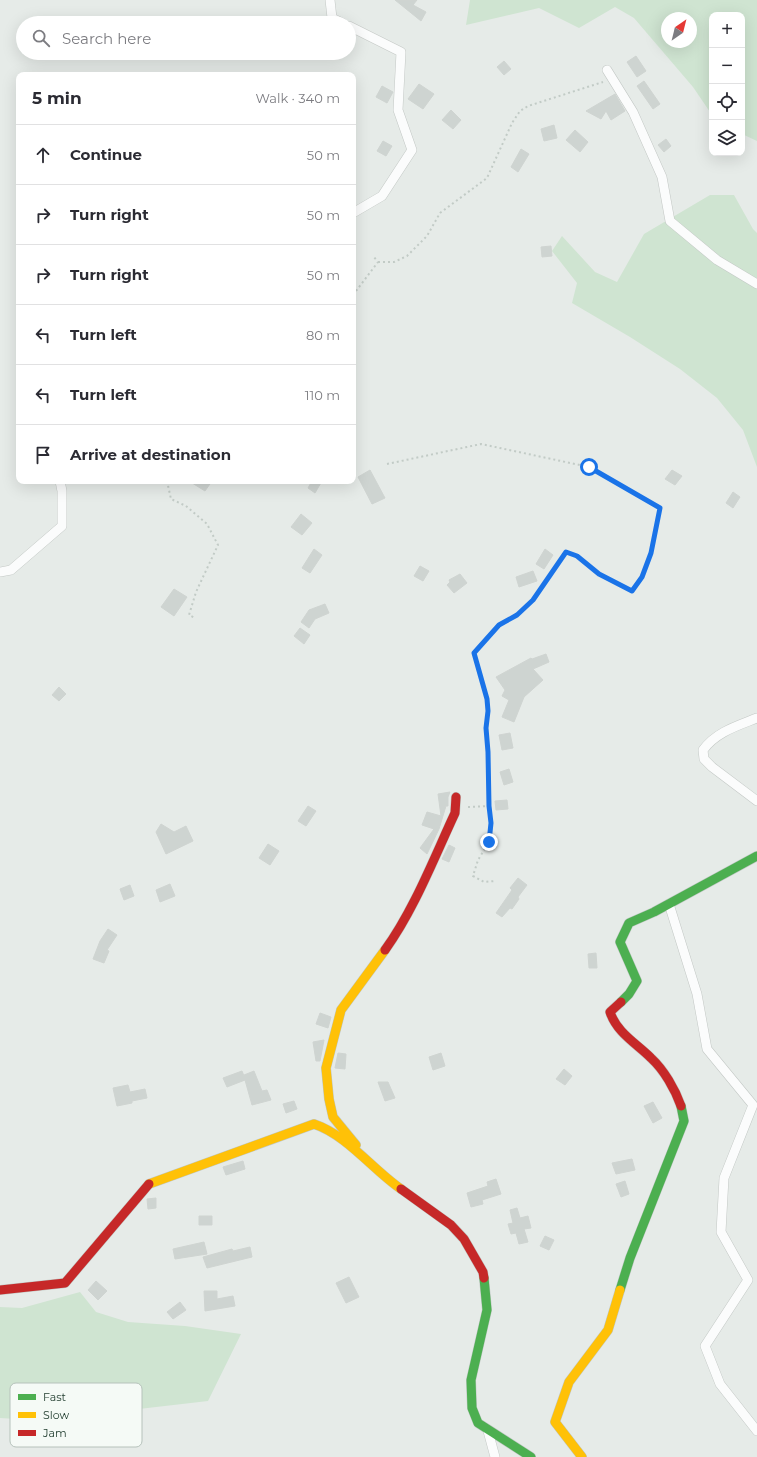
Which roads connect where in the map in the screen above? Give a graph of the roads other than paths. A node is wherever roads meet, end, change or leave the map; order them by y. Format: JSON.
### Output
{"nodes":[{"id":1,"x":330,"y":0,"type":"edge"},
{"id":2,"x":332,"y":16,"type":"edge"},
{"id":3,"x":356,"y":30,"type":"edge"},
{"id":4,"x":609,"y":74,"type":"road end"},
{"id":5,"x":356,"y":211,"type":"edge"},
{"id":6,"x":757,"y":284,"type":"edge"},
{"id":7,"x":61,"y":484,"type":"edge"},
{"id":8,"x":0,"y":572,"type":"edge"},
{"id":9,"x":757,"y":718,"type":"edge"},
{"id":10,"x":456,"y":797,"type":"dead end"},
{"id":11,"x":757,"y":801,"type":"edge"},
{"id":12,"x":757,"y":856,"type":"edge"},
{"id":13,"x":669,"y":904,"type":"junction"},
{"id":14,"x":371,"y":1163,"type":"junction"},
{"id":15,"x":0,"y":1290,"type":"edge"},
{"id":16,"x":488,"y":1431,"type":"junction"},
{"id":17,"x":757,"y":1432,"type":"edge"},
{"id":18,"x":495,"y":1457,"type":"edge"},
{"id":19,"x":531,"y":1457,"type":"edge"},
{"id":20,"x":582,"y":1457,"type":"edge"}],
"edges":[{"from":1,"to":2,"type":"street"},
{"from":3,"to":5,"type":"street"},
{"from":4,"to":6,"type":"street"},
{"from":7,"to":8,"type":"street"},
{"from":9,"to":11,"type":"street"},
{"from":10,"to":14,"type":"street"},
{"from":12,"to":13,"type":"street"},
{"from":13,"to":17,"type":"street"},
{"from":13,"to":20,"type":"street"},
{"from":14,"to":15,"type":"street"},
{"from":14,"to":16,"type":"street"},
{"from":16,"to":18,"type":"street"},
{"from":16,"to":19,"type":"street"}]}
